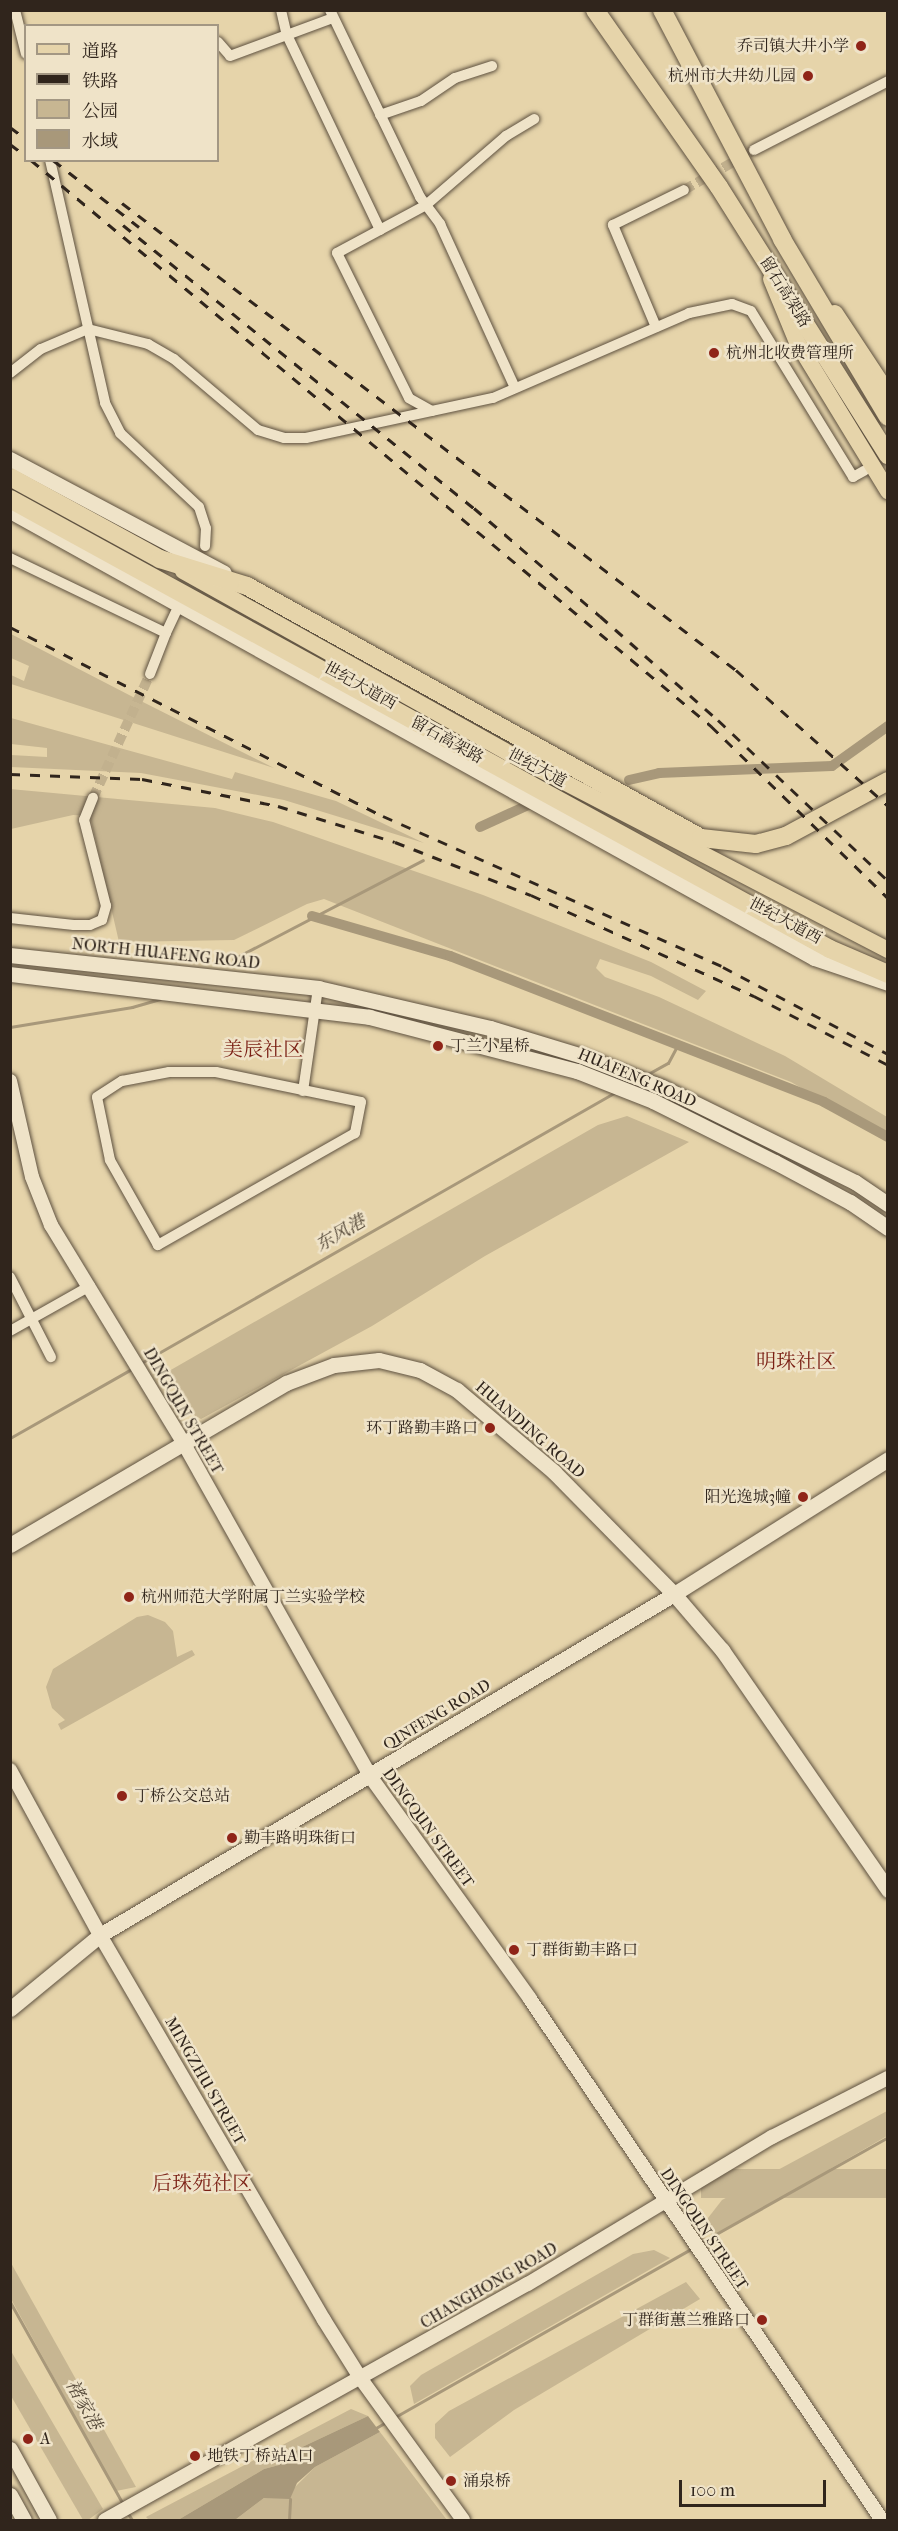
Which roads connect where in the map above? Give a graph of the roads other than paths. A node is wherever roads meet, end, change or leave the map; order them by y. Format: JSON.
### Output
{"nodes":[{"id":1,"x":15,"y":10,"type":"edge"},
{"id":2,"x":281,"y":10,"type":"edge"},
{"id":3,"x":596,"y":10,"type":"edge"},
{"id":4,"x":662,"y":10,"type":"edge"},
{"id":5,"x":331,"y":14,"type":"edge"},
{"id":6,"x":287,"y":35,"type":"junction"},
{"id":7,"x":219,"y":43,"type":"edge"},
{"id":8,"x":24,"y":46,"type":"edge"},
{"id":9,"x":492,"y":66,"type":"dead end"},
{"id":10,"x":888,"y":81,"type":"edge"},
{"id":11,"x":380,"y":115,"type":"junction"},
{"id":12,"x":534,"y":119,"type":"dead end"},
{"id":13,"x":754,"y":150,"type":"tunnel mouth"},
{"id":14,"x":50,"y":162,"type":"edge"},
{"id":15,"x":684,"y":190,"type":"tunnel mouth"},
{"id":16,"x":426,"y":205,"type":"junction"},
{"id":17,"x":380,"y":230,"type":"junction"},
{"id":18,"x":782,"y":238,"type":"junction"},
{"id":19,"x":760,"y":251,"type":"junction"},
{"id":20,"x":656,"y":327,"type":"junction"},
{"id":21,"x":88,"y":329,"type":"junction"},
{"id":22,"x":10,"y":373,"type":"edge"},
{"id":23,"x":515,"y":388,"type":"junction"},
{"id":24,"x":888,"y":393,"type":"edge"},
{"id":25,"x":432,"y":411,"type":"junction"},
{"id":26,"x":888,"y":417,"type":"edge"},
{"id":27,"x":888,"y":455,"type":"edge"},
{"id":28,"x":10,"y":459,"type":"edge"},
{"id":29,"x":864,"y":471,"type":"dead end"},
{"id":30,"x":10,"y":477,"type":"edge"},
{"id":31,"x":888,"y":491,"type":"edge"},
{"id":32,"x":10,"y":499,"type":"edge"},
{"id":33,"x":10,"y":511,"type":"edge"},
{"id":34,"x":204,"y":546,"type":"dead end"},
{"id":35,"x":10,"y":558,"type":"edge"},
{"id":36,"x":160,"y":559,"type":"junction"},
{"id":37,"x":248,"y":586,"type":"junction"},
{"id":38,"x":292,"y":611,"type":"junction"},
{"id":39,"x":176,"y":612,"type":"dead end"},
{"id":40,"x":166,"y":633,"type":"junction"},
{"id":41,"x":331,"y":653,"type":"junction"},
{"id":42,"x":150,"y":674,"type":"tunnel mouth"},
{"id":43,"x":888,"y":781,"type":"edge"},
{"id":44,"x":93,"y":798,"type":"tunnel mouth"},
{"id":45,"x":10,"y":918,"type":"edge"},
{"id":46,"x":888,"y":950,"type":"edge"},
{"id":47,"x":10,"y":955,"type":"edge"},
{"id":48,"x":10,"y":974,"type":"edge"},
{"id":49,"x":888,"y":974,"type":"edge"},
{"id":50,"x":888,"y":983,"type":"edge"},
{"id":51,"x":318,"y":988,"type":"junction"},
{"id":52,"x":315,"y":1009,"type":"junction"},
{"id":53,"x":10,"y":1081,"type":"edge"},
{"id":54,"x":303,"y":1091,"type":"junction"},
{"id":55,"x":888,"y":1204,"type":"edge"},
{"id":56,"x":888,"y":1228,"type":"edge"},
{"id":57,"x":10,"y":1277,"type":"edge"},
{"id":58,"x":90,"y":1286,"type":"junction"},
{"id":59,"x":32,"y":1321,"type":"junction"},
{"id":60,"x":10,"y":1331,"type":"edge"},
{"id":61,"x":51,"y":1357,"type":"dead end"},
{"id":62,"x":184,"y":1444,"type":"junction"},
{"id":63,"x":888,"y":1459,"type":"edge"},
{"id":64,"x":10,"y":1545,"type":"edge"},
{"id":65,"x":674,"y":1594,"type":"junction"},
{"id":66,"x":10,"y":1770,"type":"edge"},
{"id":67,"x":370,"y":1776,"type":"junction"},
{"id":68,"x":888,"y":1890,"type":"edge"},
{"id":69,"x":100,"y":1935,"type":"junction"},
{"id":70,"x":10,"y":2009,"type":"edge"},
{"id":71,"x":888,"y":2078,"type":"edge"},
{"id":72,"x":666,"y":2202,"type":"junction"},
{"id":73,"x":361,"y":2379,"type":"junction"},
{"id":74,"x":10,"y":2449,"type":"edge"},
{"id":75,"x":10,"y":2495,"type":"edge"},
{"id":76,"x":24,"y":2520,"type":"edge"},
{"id":77,"x":49,"y":2520,"type":"edge"},
{"id":78,"x":105,"y":2520,"type":"edge"},
{"id":79,"x":463,"y":2520,"type":"edge"},
{"id":80,"x":882,"y":2520,"type":"edge"}],
"edges":[{"from":1,"to":8,"type":"street"},
{"from":2,"to":6,"type":"street"},
{"from":3,"to":19,"type":"highway","name":"留石高架路"},
{"from":4,"to":18,"type":"highway","name":"留石高架路"},
{"from":5,"to":6,"type":"street"},
{"from":5,"to":11,"type":"street"},
{"from":6,"to":7,"type":"street"},
{"from":6,"to":17,"type":"street"},
{"from":9,"to":11,"type":"street"},
{"from":10,"to":13,"type":"street"},
{"from":11,"to":16,"type":"street"},
{"from":12,"to":16,"type":"street"},
{"from":14,"to":21,"type":"street"},
{"from":15,"to":20,"type":"street"},
{"from":16,"to":17,"type":"street"},
{"from":16,"to":23,"type":"street"},
{"from":17,"to":25,"type":"street"},
{"from":18,"to":24,"type":"main road"},
{"from":18,"to":26,"type":"highway","name":"留石高架路"},
{"from":19,"to":27,"type":"highway","name":"留石高架路"},
{"from":19,"to":31,"type":"main road"},
{"from":20,"to":23,"type":"street"},
{"from":20,"to":29,"type":"street"},
{"from":21,"to":22,"type":"street"},
{"from":21,"to":25,"type":"street"},
{"from":21,"to":34,"type":"street"},
{"from":23,"to":25,"type":"street"},
{"from":28,"to":37,"type":"main road"},
{"from":30,"to":36,"type":"highway"},
{"from":32,"to":49,"type":"highway","name":"留石高架路"},
{"from":33,"to":50,"type":"main road","name":"世纪大道西"},
{"from":35,"to":40,"type":"street"},
{"from":36,"to":37,"type":"highway"},
{"from":36,"to":41,"type":"main road","name":"世纪大道"},
{"from":37,"to":38,"type":"highway"},
{"from":38,"to":41,"type":"main road"},
{"from":38,"to":43,"type":"highway"},
{"from":39,"to":40,"type":"street"},
{"from":40,"to":42,"type":"street"},
{"from":41,"to":46,"type":"main road","name":"世纪大道"},
{"from":44,"to":45,"type":"street"},
{"from":47,"to":51,"type":"main road","name":"NORTH HUAFENG ROAD"},
{"from":48,"to":52,"type":"main road"},
{"from":51,"to":52,"type":"street"},
{"from":51,"to":55,"type":"main road","name":"HUAFENG ROAD"},
{"from":52,"to":54,"type":"street"},
{"from":52,"to":56,"type":"main road","name":"HUAFENG ROAD"},
{"from":53,"to":58,"type":"street","name":"DINGQUN STREET"},
{"from":54,"to":54,"type":"street"},
{"from":57,"to":59,"type":"street"},
{"from":58,"to":59,"type":"street"},
{"from":58,"to":62,"type":"street","name":"DINGQUN STREET"},
{"from":59,"to":60,"type":"street"},
{"from":59,"to":61,"type":"street"},
{"from":62,"to":64,"type":"main road","name":"HUANDING ROAD"},
{"from":62,"to":65,"type":"main road","name":"HUANDING ROAD"},
{"from":62,"to":67,"type":"street","name":"DINGQUN STREET"},
{"from":63,"to":65,"type":"main road","name":"QINFENG ROAD"},
{"from":65,"to":67,"type":"main road","name":"QINFENG ROAD"},
{"from":65,"to":68,"type":"main road","name":"HUANDING ROAD"},
{"from":66,"to":69,"type":"street","name":"MINGZHU STREET"},
{"from":67,"to":69,"type":"main road","name":"QINFENG ROAD"},
{"from":67,"to":72,"type":"street","name":"DINGQUN STREET"},
{"from":69,"to":70,"type":"main road","name":"QINFENG ROAD"},
{"from":69,"to":73,"type":"street","name":"MINGZHU STREET"},
{"from":71,"to":72,"type":"street","name":"CHANGHONG ROAD"},
{"from":72,"to":73,"type":"street","name":"CHANGHONG ROAD"},
{"from":72,"to":80,"type":"street","name":"DINGQUN STREET"},
{"from":73,"to":78,"type":"street","name":"CHANGHONG ROAD"},
{"from":73,"to":79,"type":"street","name":"MINGZHU STREET"},
{"from":74,"to":77,"type":"main road"},
{"from":75,"to":76,"type":"main road"}]}
